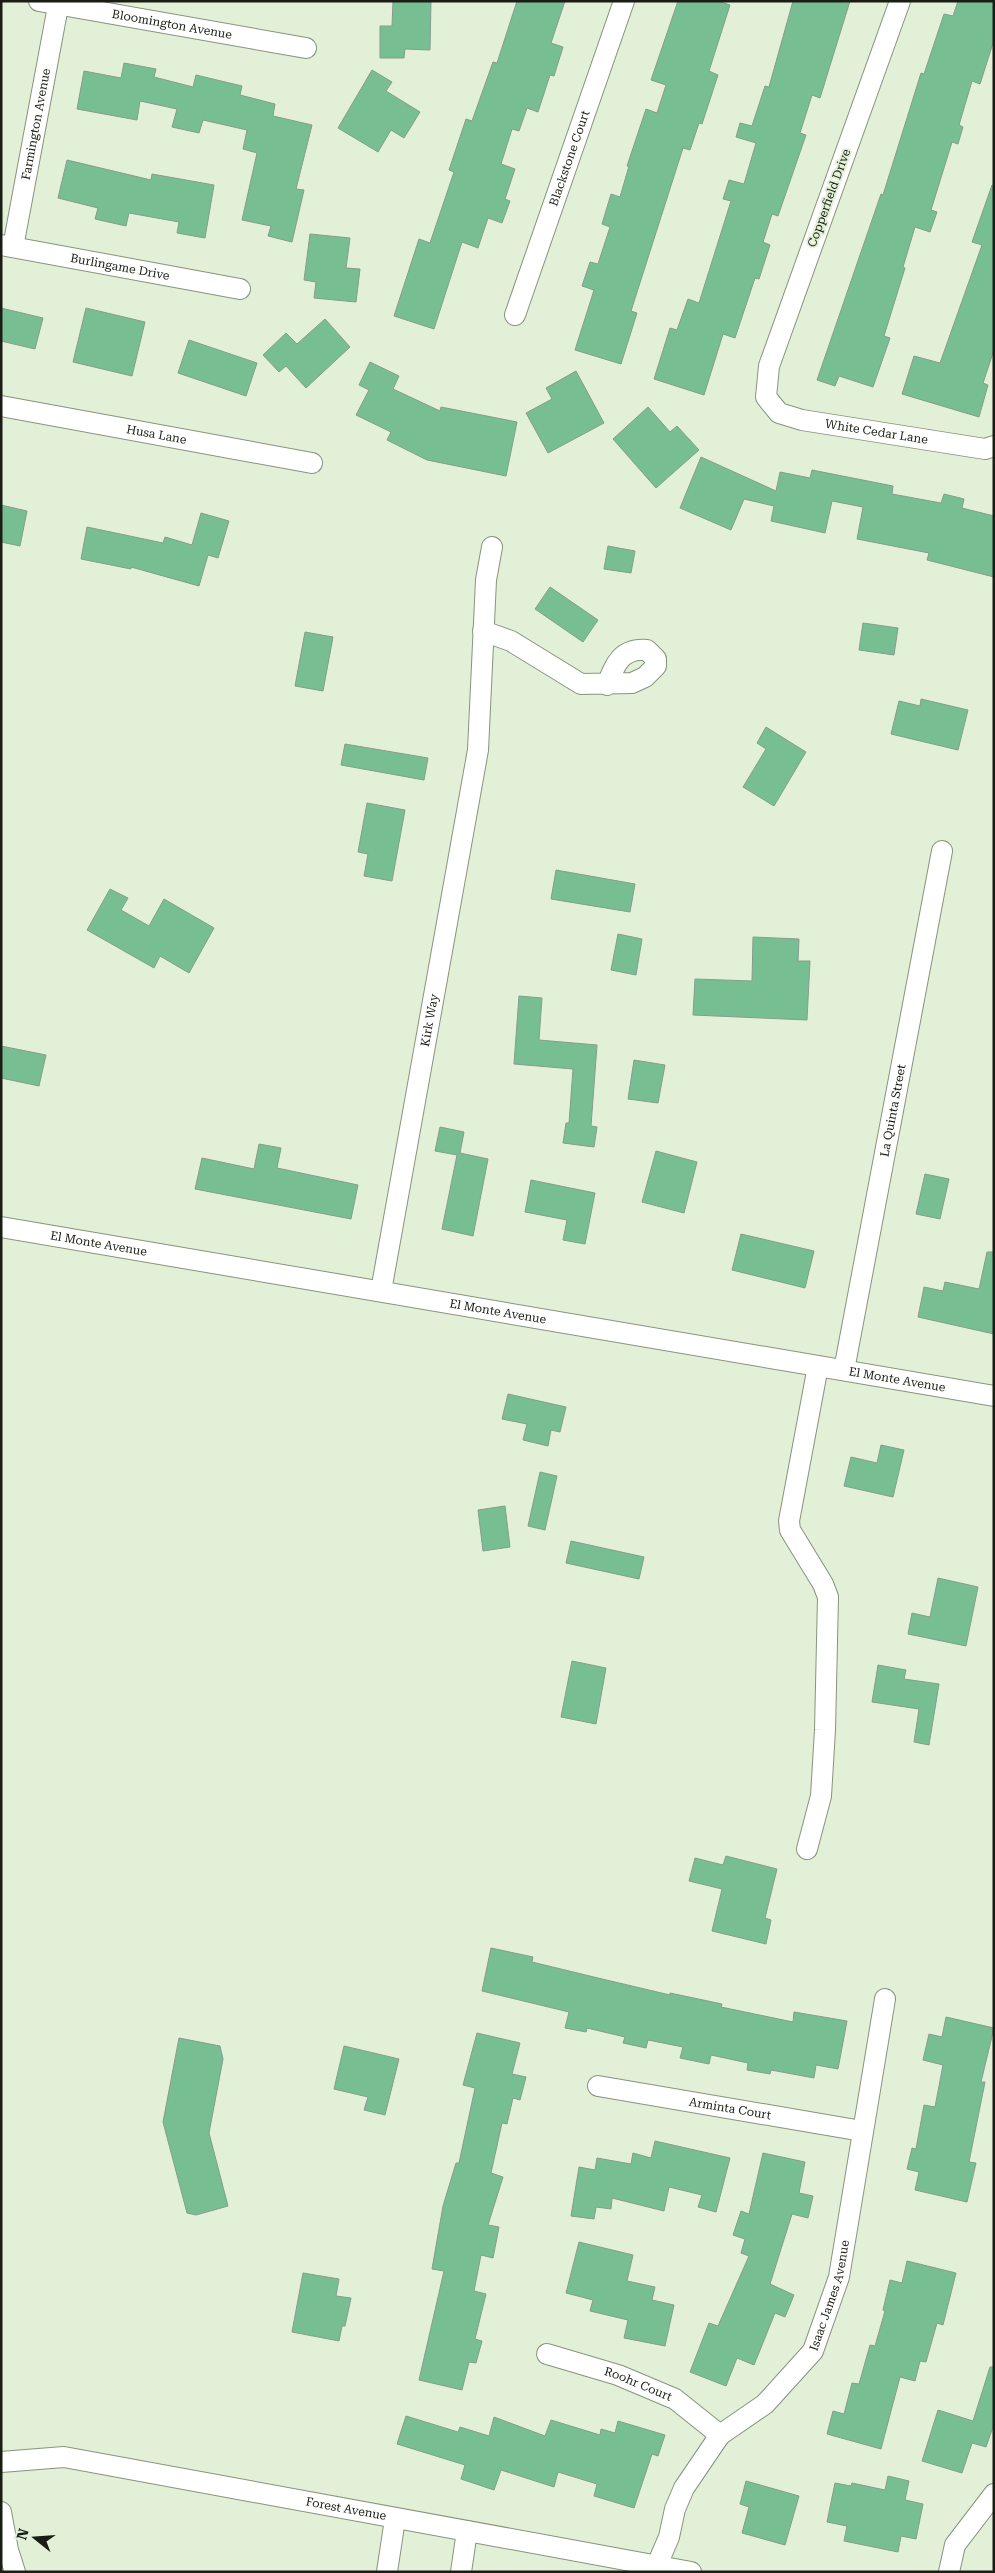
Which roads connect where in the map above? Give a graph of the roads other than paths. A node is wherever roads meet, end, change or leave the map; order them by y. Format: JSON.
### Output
{"nodes":[{"id":1,"x":624,"y":1,"type":"edge"},
{"id":2,"x":900,"y":1,"type":"edge"},
{"id":3,"x":52,"y":3,"type":"edge"},
{"id":4,"x":306,"y":48,"type":"dead end"},
{"id":5,"x":7,"y":246,"type":"edge"},
{"id":6,"x":240,"y":289,"type":"dead end"},
{"id":7,"x":515,"y":315,"type":"dead end"},
{"id":8,"x":766,"y":397,"type":"joint"},
{"id":9,"x":1,"y":406,"type":"edge"},
{"id":10,"x":994,"y":446,"type":"edge"},
{"id":11,"x":312,"y":463,"type":"dead end"},
{"id":12,"x":492,"y":547,"type":"dead end"},
{"id":13,"x":483,"y":631,"type":"junction"},
{"id":14,"x":607,"y":685,"type":"dead end"},
{"id":15,"x":942,"y":851,"type":"dead end"},
{"id":16,"x":1,"y":1226,"type":"edge"},
{"id":17,"x":381,"y":1291,"type":"junction"},
{"id":18,"x":818,"y":1366,"type":"junction"},
{"id":19,"x":844,"y":1370,"type":"junction"},
{"id":20,"x":994,"y":1396,"type":"edge"},
{"id":21,"x":807,"y":1849,"type":"dead end"},
{"id":22,"x":885,"y":1999,"type":"dead end"},
{"id":23,"x":598,"y":2086,"type":"dead end"},
{"id":24,"x":862,"y":2131,"type":"junction"},
{"id":25,"x":547,"y":2354,"type":"dead end"},
{"id":26,"x":720,"y":2435,"type":"junction"},
{"id":27,"x":1,"y":2462,"type":"edge"},
{"id":28,"x":994,"y":2494,"type":"edge"},
{"id":29,"x":1,"y":2512,"type":"edge"},
{"id":30,"x":395,"y":2519,"type":"junction"},
{"id":31,"x":467,"y":2531,"type":"junction"},
{"id":32,"x":624,"y":2566,"type":"edge"},
{"id":33,"x":655,"y":2569,"type":"edge"},
{"id":34,"x":15,"y":2572,"type":"edge"},
{"id":35,"x":387,"y":2572,"type":"edge"},
{"id":36,"x":461,"y":2572,"type":"edge"},
{"id":37,"x":691,"y":2572,"type":"edge"},
{"id":38,"x":949,"y":2572,"type":"edge"}],
"edges":[{"from":1,"to":7,"type":"street","name":"Blackstone Court"},
{"from":2,"to":8,"type":"street","name":"Copperfield Drive"},
{"from":3,"to":4,"type":"street","name":"Bloomington Avenue"},
{"from":3,"to":5,"type":"street","name":"Farmington Avenue"},
{"from":5,"to":6,"type":"street","name":"Burlingame Drive"},
{"from":8,"to":10,"type":"street","name":"White Cedar Lane"},
{"from":9,"to":11,"type":"street","name":"Husa Lane"},
{"from":12,"to":13,"type":"street","name":"Kirk Way"},
{"from":13,"to":14,"type":"street"},
{"from":13,"to":17,"type":"street","name":"Kirk Way"},
{"from":15,"to":19,"type":"street","name":"La Quinta Street"},
{"from":16,"to":17,"type":"street","name":"El Monte Avenue"},
{"from":17,"to":18,"type":"street","name":"El Monte Avenue"},
{"from":18,"to":19,"type":"street","name":"El Monte Avenue"},
{"from":18,"to":21,"type":"street"},
{"from":19,"to":20,"type":"street","name":"El Monte Avenue"},
{"from":22,"to":24,"type":"street","name":"Isaac James Avenue"},
{"from":23,"to":24,"type":"street","name":"Arminta Court"},
{"from":24,"to":26,"type":"street","name":"Isaac James Avenue"},
{"from":25,"to":26,"type":"street","name":"Roohr Court"},
{"from":26,"to":33,"type":"street","name":"Isaac James Avenue"},
{"from":27,"to":30,"type":"street","name":"Forest Avenue"},
{"from":28,"to":38,"type":"street"},
{"from":29,"to":34,"type":"street"},
{"from":30,"to":31,"type":"street","name":"Forest Avenue"},
{"from":30,"to":35,"type":"street"},
{"from":31,"to":32,"type":"street","name":"Forest Avenue"},
{"from":31,"to":36,"type":"street"},
{"from":32,"to":33,"type":"street","name":"Forest Avenue"},
{"from":33,"to":37,"type":"street","name":"Forest Avenue"}]}
